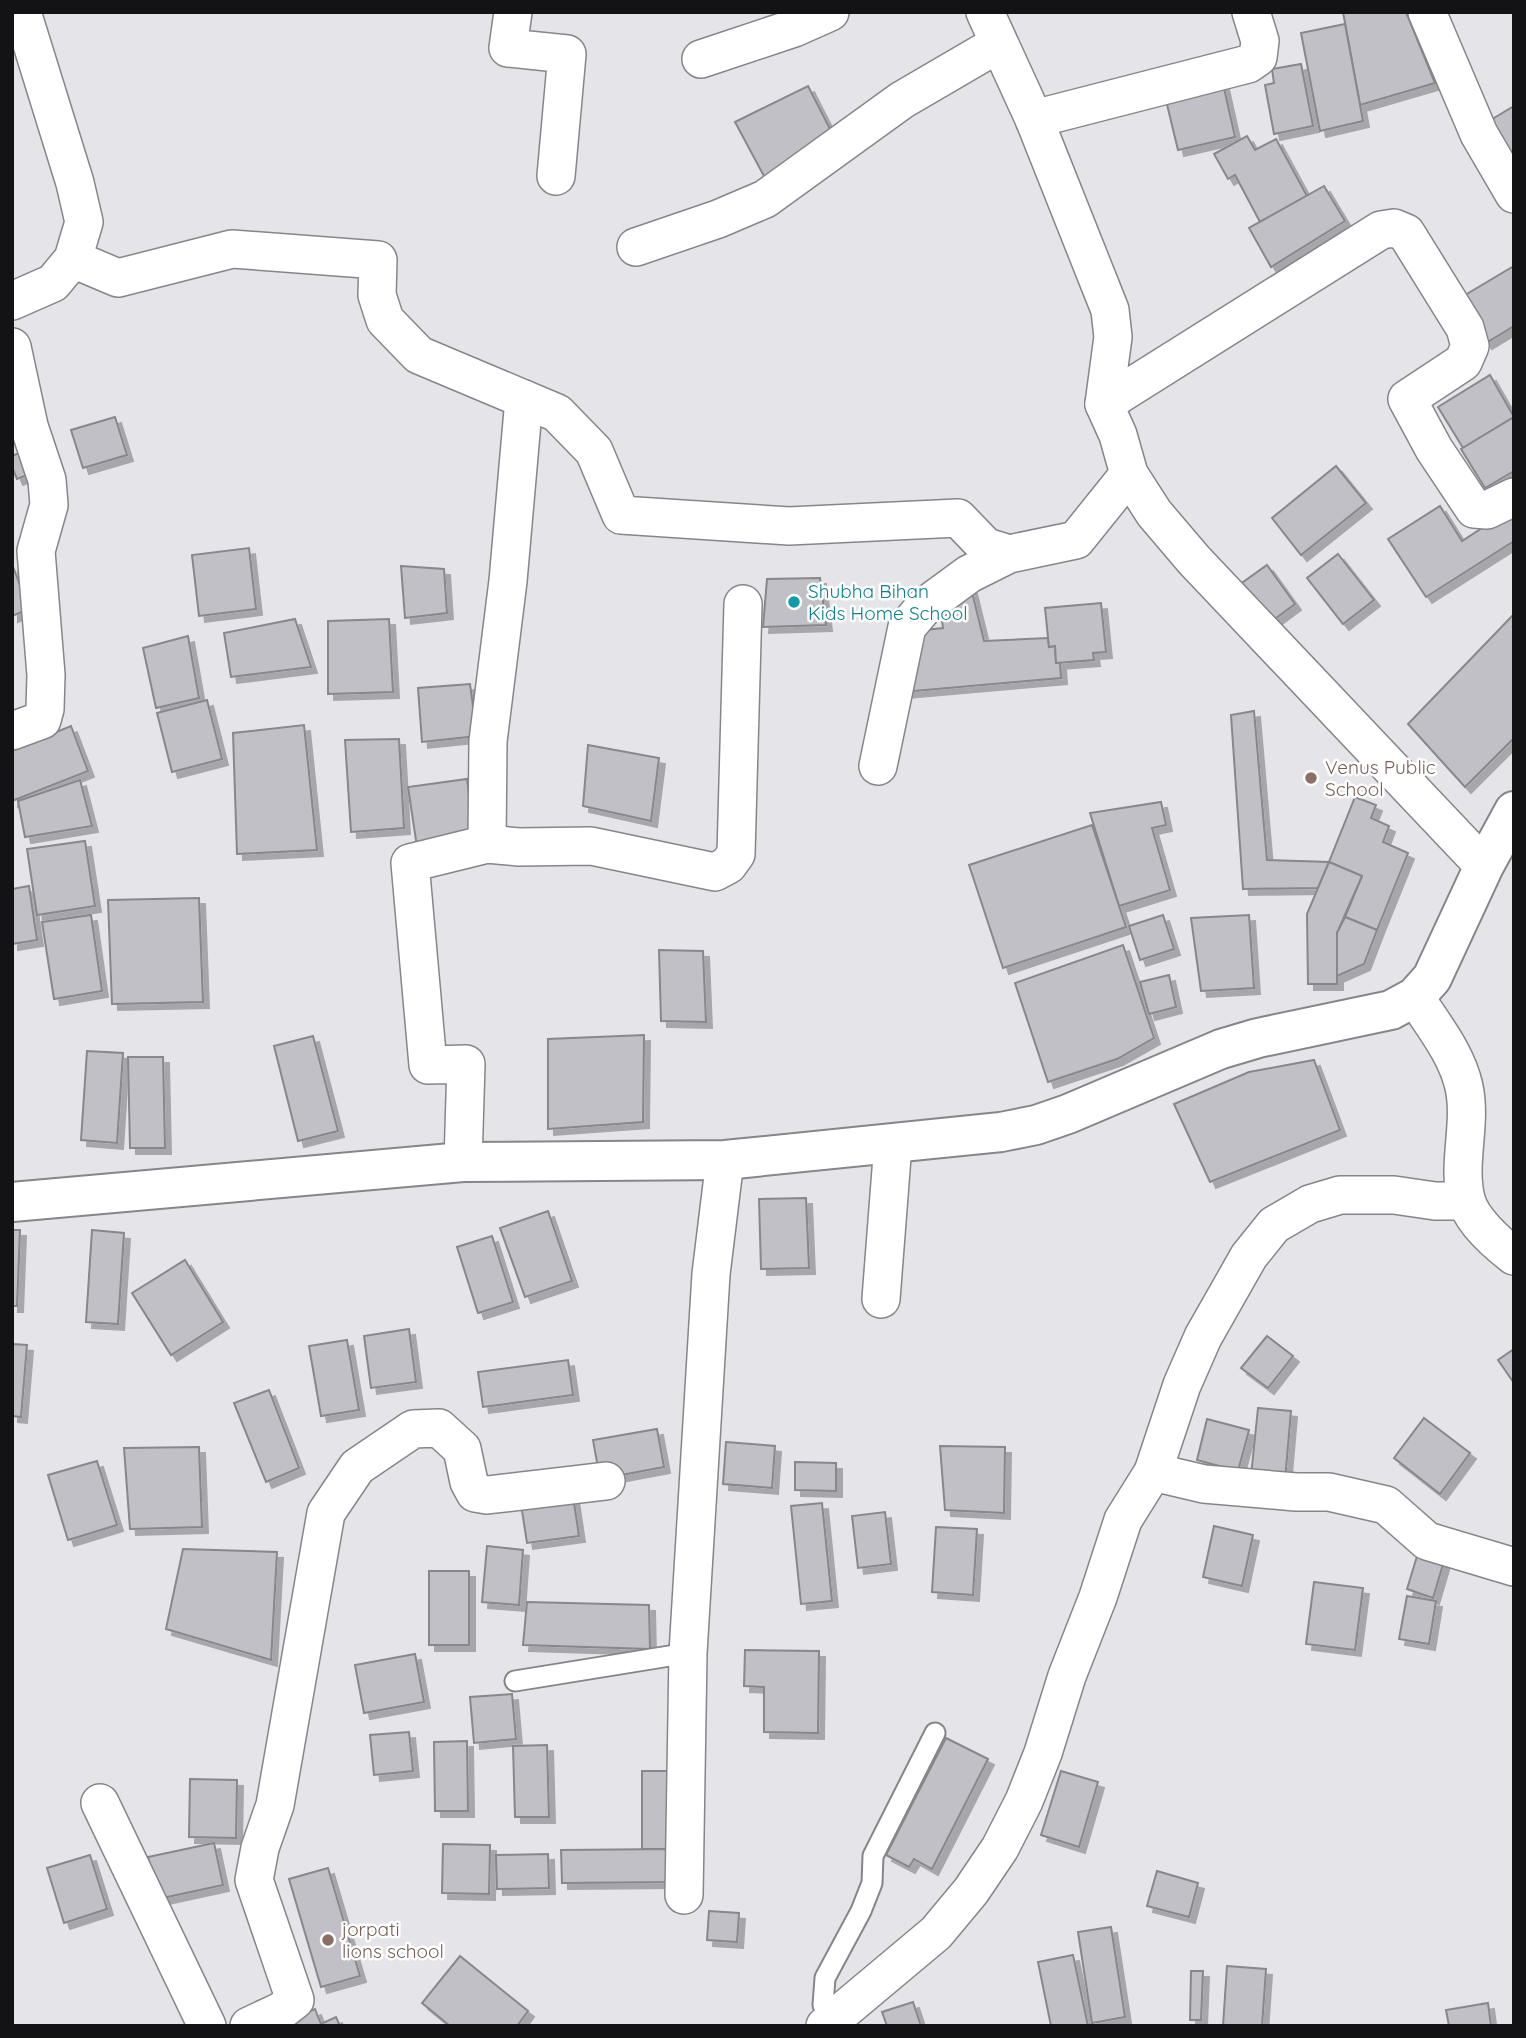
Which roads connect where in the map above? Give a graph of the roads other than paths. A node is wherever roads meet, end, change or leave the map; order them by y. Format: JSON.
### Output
{"nodes":[{"id":1,"x":22,"y":12,"type":"edge"},
{"id":2,"x":513,"y":12,"type":"edge"},
{"id":3,"x":830,"y":12,"type":"edge"},
{"id":4,"x":1251,"y":12,"type":"edge"},
{"id":5,"x":1427,"y":12,"type":"edge"},
{"id":6,"x":992,"y":28,"type":"edge"},
{"id":7,"x":702,"y":59,"type":"dead end"},
{"id":8,"x":1034,"y":119,"type":"junction"},
{"id":9,"x":556,"y":176,"type":"dead end"},
{"id":10,"x":1514,"y":194,"type":"edge"},
{"id":11,"x":636,"y":247,"type":"dead end"},
{"id":12,"x":73,"y":259,"type":"junction"},
{"id":13,"x":12,"y":301,"type":"edge"},
{"id":14,"x":12,"y":348,"type":"edge"},
{"id":15,"x":524,"y":399,"type":"junction"},
{"id":16,"x":1104,"y":404,"type":"junction"},
{"id":17,"x":1129,"y":474,"type":"junction"},
{"id":18,"x":1514,"y":496,"type":"edge"},
{"id":19,"x":1009,"y":554,"type":"junction"},
{"id":20,"x":743,"y":604,"type":"dead end"},
{"id":21,"x":12,"y":732,"type":"edge"},
{"id":22,"x":878,"y":766,"type":"dead end"},
{"id":23,"x":1514,"y":811,"type":"edge"},
{"id":24,"x":487,"y":844,"type":"junction"},
{"id":25,"x":1484,"y":866,"type":"junction"},
{"id":26,"x":1415,"y":997,"type":"junction"},
{"id":27,"x":893,"y":1144,"type":"junction"},
{"id":28,"x":725,"y":1160,"type":"junction"},
{"id":29,"x":464,"y":1162,"type":"junction"},
{"id":30,"x":1466,"y":1201,"type":"junction"},
{"id":31,"x":12,"y":1202,"type":"edge"},
{"id":32,"x":1514,"y":1256,"type":"edge"},
{"id":33,"x":881,"y":1299,"type":"dead end"},
{"id":34,"x":1153,"y":1472,"type":"junction"},
{"id":35,"x":606,"y":1481,"type":"dead end"},
{"id":36,"x":1514,"y":1567,"type":"edge"},
{"id":37,"x":688,"y":1653,"type":"junction"},
{"id":38,"x":515,"y":1681,"type":"dead end"},
{"id":39,"x":935,"y":1733,"type":"dead end"},
{"id":40,"x":100,"y":1803,"type":"dead end"},
{"id":41,"x":684,"y":1895,"type":"dead end"},
{"id":42,"x":829,"y":2023,"type":"edge"},
{"id":43,"x":206,"y":2026,"type":"edge"},
{"id":44,"x":249,"y":2026,"type":"edge"}],
"edges":[{"from":1,"to":12,"type":"street"},
{"from":2,"to":9,"type":"street"},
{"from":3,"to":7,"type":"street"},
{"from":4,"to":8,"type":"street"},
{"from":5,"to":10,"type":"street"},
{"from":6,"to":8,"type":"street"},
{"from":6,"to":11,"type":"street"},
{"from":8,"to":16,"type":"street"},
{"from":12,"to":13,"type":"street"},
{"from":12,"to":15,"type":"street"},
{"from":14,"to":21,"type":"street"},
{"from":15,"to":19,"type":"street"},
{"from":15,"to":24,"type":"street"},
{"from":16,"to":17,"type":"street"},
{"from":16,"to":18,"type":"street"},
{"from":17,"to":19,"type":"street"},
{"from":17,"to":25,"type":"street"},
{"from":19,"to":22,"type":"street"},
{"from":20,"to":24,"type":"street"},
{"from":23,"to":25,"type":"main road"},
{"from":24,"to":29,"type":"street"},
{"from":25,"to":26,"type":"main road"},
{"from":26,"to":27,"type":"main road"},
{"from":26,"to":30,"type":"street"},
{"from":27,"to":28,"type":"main road"},
{"from":27,"to":33,"type":"street"},
{"from":28,"to":29,"type":"main road"},
{"from":28,"to":37,"type":"street"},
{"from":29,"to":31,"type":"main road"},
{"from":30,"to":32,"type":"street"},
{"from":30,"to":34,"type":"street"},
{"from":34,"to":36,"type":"street"},
{"from":34,"to":42,"type":"street"},
{"from":35,"to":44,"type":"street"},
{"from":37,"to":38,"type":"lane"},
{"from":37,"to":41,"type":"street"},
{"from":39,"to":42,"type":"lane"},
{"from":40,"to":43,"type":"street"}]}
